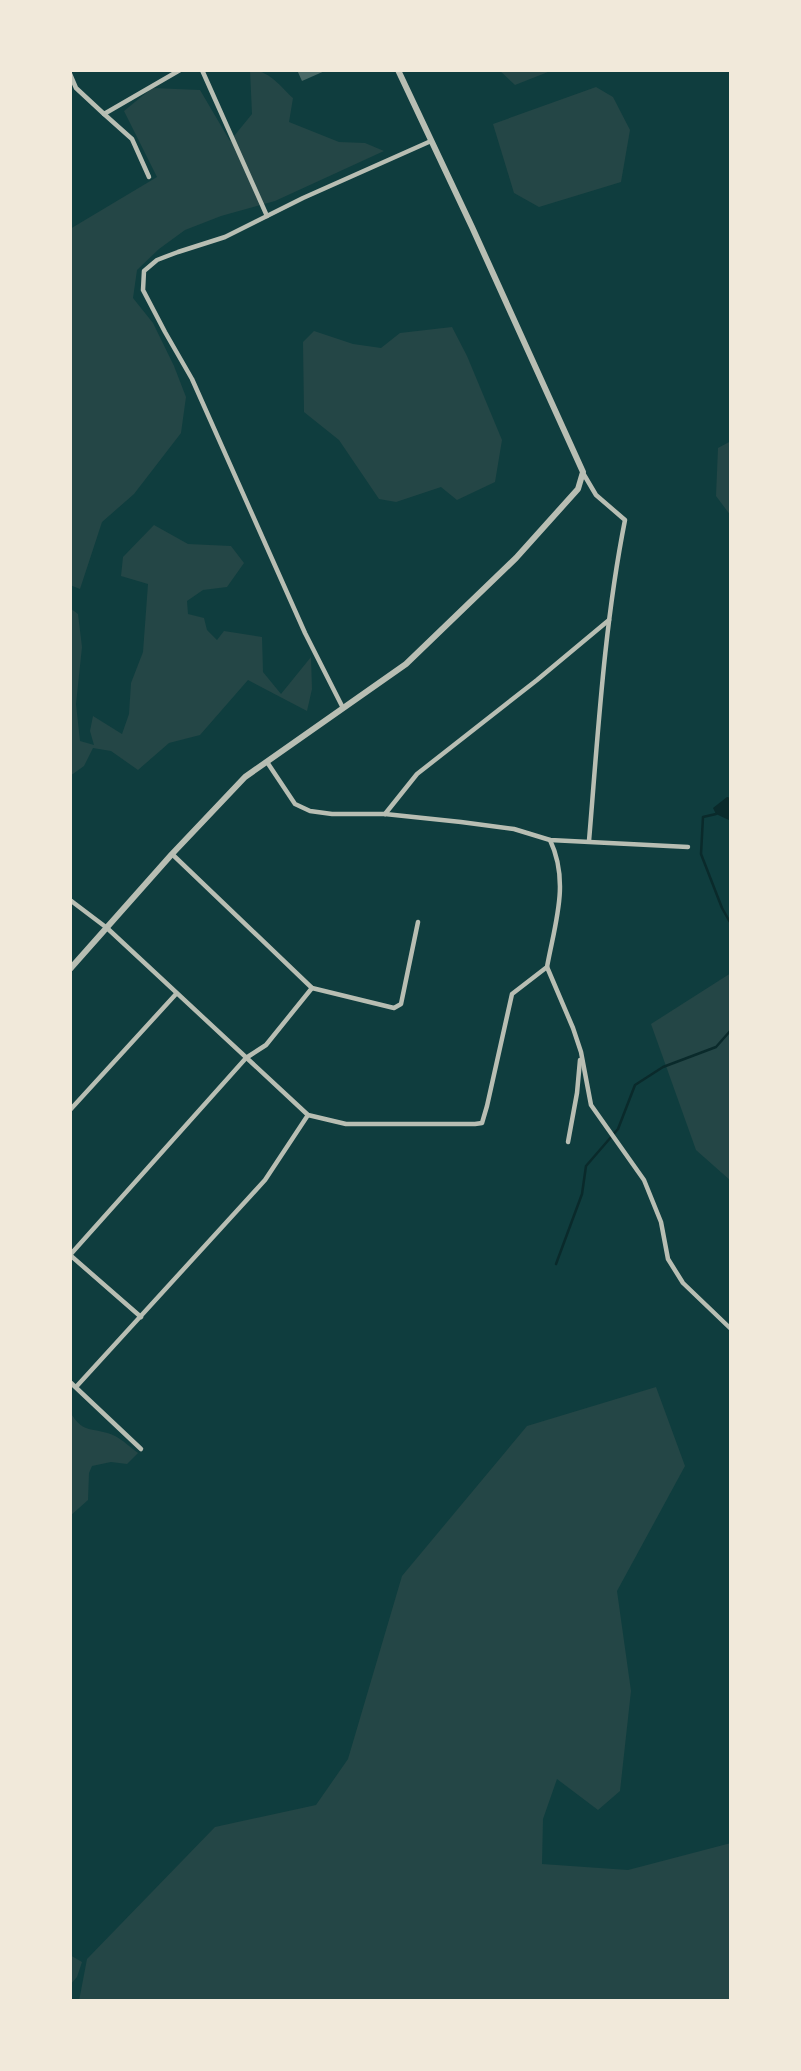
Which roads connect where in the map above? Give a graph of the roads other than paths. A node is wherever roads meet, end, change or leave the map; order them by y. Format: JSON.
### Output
{"nodes":[{"id":1,"x":180,"y":70,"type":"edge"},
{"id":2,"x":202,"y":70,"type":"edge"},
{"id":3,"x":398,"y":70,"type":"edge"},
{"id":4,"x":70,"y":74,"type":"edge"},
{"id":5,"x":104,"y":114,"type":"junction"},
{"id":6,"x":431,"y":141,"type":"junction"},
{"id":7,"x":149,"y":177,"type":"dead end"},
{"id":8,"x":267,"y":216,"type":"junction"},
{"id":9,"x":583,"y":472,"type":"junction"},
{"id":10,"x":610,"y":620,"type":"junction"},
{"id":11,"x":343,"y":709,"type":"junction"},
{"id":12,"x":267,"y":762,"type":"junction"},
{"id":13,"x":385,"y":814,"type":"junction"},
{"id":14,"x":550,"y":840,"type":"junction"},
{"id":15,"x":589,"y":841,"type":"junction"},
{"id":16,"x":688,"y":847,"type":"dead end"},
{"id":17,"x":172,"y":854,"type":"junction"},
{"id":18,"x":70,"y":900,"type":"edge"},
{"id":19,"x":418,"y":922,"type":"dead end"},
{"id":20,"x":107,"y":928,"type":"junction"},
{"id":21,"x":547,"y":967,"type":"junction"},
{"id":22,"x":70,"y":969,"type":"edge"},
{"id":23,"x":312,"y":988,"type":"junction"},
{"id":24,"x":176,"y":994,"type":"junction"},
{"id":25,"x":581,"y":1052,"type":"junction"},
{"id":26,"x":246,"y":1058,"type":"junction"},
{"id":27,"x":70,"y":1111,"type":"edge"},
{"id":28,"x":308,"y":1115,"type":"junction"},
{"id":29,"x":568,"y":1142,"type":"dead end"},
{"id":30,"x":70,"y":1255,"type":"edge"},
{"id":31,"x":141,"y":1317,"type":"junction"},
{"id":32,"x":731,"y":1328,"type":"edge"},
{"id":33,"x":70,"y":1382,"type":"edge"},
{"id":34,"x":76,"y":1387,"type":"junction"},
{"id":35,"x":141,"y":1449,"type":"dead end"}],
"edges":[{"from":1,"to":5,"type":"street"},
{"from":2,"to":8,"type":"street"},
{"from":3,"to":6,"type":"street"},
{"from":4,"to":5,"type":"street"},
{"from":5,"to":7,"type":"street"},
{"from":6,"to":8,"type":"street"},
{"from":6,"to":9,"type":"street"},
{"from":8,"to":11,"type":"street"},
{"from":9,"to":10,"type":"street"},
{"from":9,"to":11,"type":"street"},
{"from":10,"to":13,"type":"street"},
{"from":10,"to":15,"type":"street"},
{"from":11,"to":12,"type":"street"},
{"from":12,"to":13,"type":"street"},
{"from":12,"to":17,"type":"street"},
{"from":13,"to":14,"type":"street"},
{"from":14,"to":15,"type":"street"},
{"from":14,"to":21,"type":"street"},
{"from":15,"to":16,"type":"street"},
{"from":17,"to":20,"type":"street"},
{"from":17,"to":23,"type":"street"},
{"from":18,"to":20,"type":"street"},
{"from":19,"to":23,"type":"street"},
{"from":20,"to":22,"type":"street"},
{"from":20,"to":24,"type":"street"},
{"from":21,"to":25,"type":"street"},
{"from":21,"to":28,"type":"street"},
{"from":23,"to":26,"type":"street"},
{"from":24,"to":26,"type":"street"},
{"from":24,"to":27,"type":"street"},
{"from":25,"to":29,"type":"street"},
{"from":25,"to":32,"type":"street"},
{"from":26,"to":28,"type":"street"},
{"from":26,"to":30,"type":"street"},
{"from":28,"to":31,"type":"street"},
{"from":30,"to":31,"type":"street"},
{"from":31,"to":34,"type":"street"},
{"from":33,"to":34,"type":"street"},
{"from":34,"to":35,"type":"street"}]}
